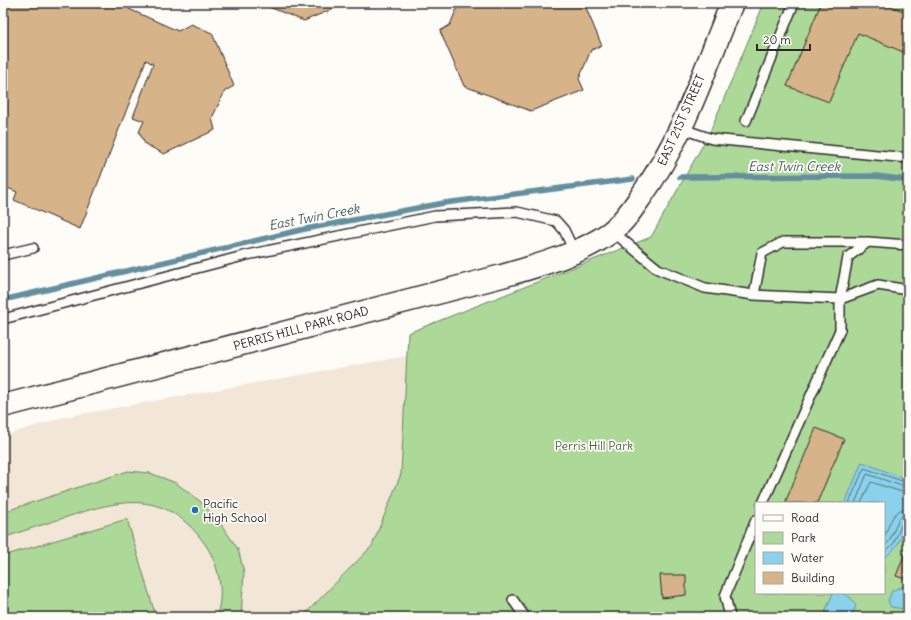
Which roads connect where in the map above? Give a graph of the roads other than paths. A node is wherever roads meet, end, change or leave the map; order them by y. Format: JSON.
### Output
{"nodes":[{"id":1,"x":732,"y":3,"type":"edge"},
{"id":2,"x":794,"y":3,"type":"edge"},
{"id":3,"x":746,"y":121,"type":"dead end"},
{"id":4,"x":677,"y":135,"type":"junction"},
{"id":5,"x":908,"y":158,"type":"edge"},
{"id":6,"x":604,"y":236,"type":"junction"},
{"id":7,"x":868,"y":242,"type":"junction"},
{"id":8,"x":908,"y":245,"type":"edge"},
{"id":9,"x":33,"y":248,"type":"dead end"},
{"id":10,"x":574,"y":251,"type":"junction"},
{"id":11,"x":3,"y":255,"type":"edge"},
{"id":12,"x":908,"y":290,"type":"edge"},
{"id":13,"x":754,"y":295,"type":"junction"},
{"id":14,"x":840,"y":299,"type":"junction"},
{"id":15,"x":3,"y":319,"type":"edge"},
{"id":16,"x":3,"y":406,"type":"edge"},
{"id":17,"x":763,"y":502,"type":"edge"},
{"id":18,"x":755,"y":522,"type":"edge"},
{"id":19,"x":513,"y":600,"type":"dead end"},
{"id":20,"x":525,"y":617,"type":"edge"},
{"id":21,"x":730,"y":617,"type":"edge"}],
"edges":[{"from":1,"to":4,"type":"street","name":"EAST 21ST STREET"},
{"from":2,"to":3,"type":"lane"},
{"from":4,"to":5,"type":"lane"},
{"from":4,"to":6,"type":"street","name":"EAST 21ST STREET"},
{"from":6,"to":10,"type":"street","name":"PERRIS HILL PARK ROAD"},
{"from":6,"to":13,"type":"lane"},
{"from":7,"to":8,"type":"lane"},
{"from":7,"to":13,"type":"lane"},
{"from":7,"to":14,"type":"lane"},
{"from":9,"to":11,"type":"lane"},
{"from":10,"to":15,"type":"lane"},
{"from":10,"to":16,"type":"street","name":"PERRIS HILL PARK ROAD"},
{"from":12,"to":14,"type":"lane"},
{"from":13,"to":14,"type":"lane"},
{"from":14,"to":17,"type":"lane"},
{"from":18,"to":21,"type":"lane"},
{"from":19,"to":20,"type":"lane"}]}
